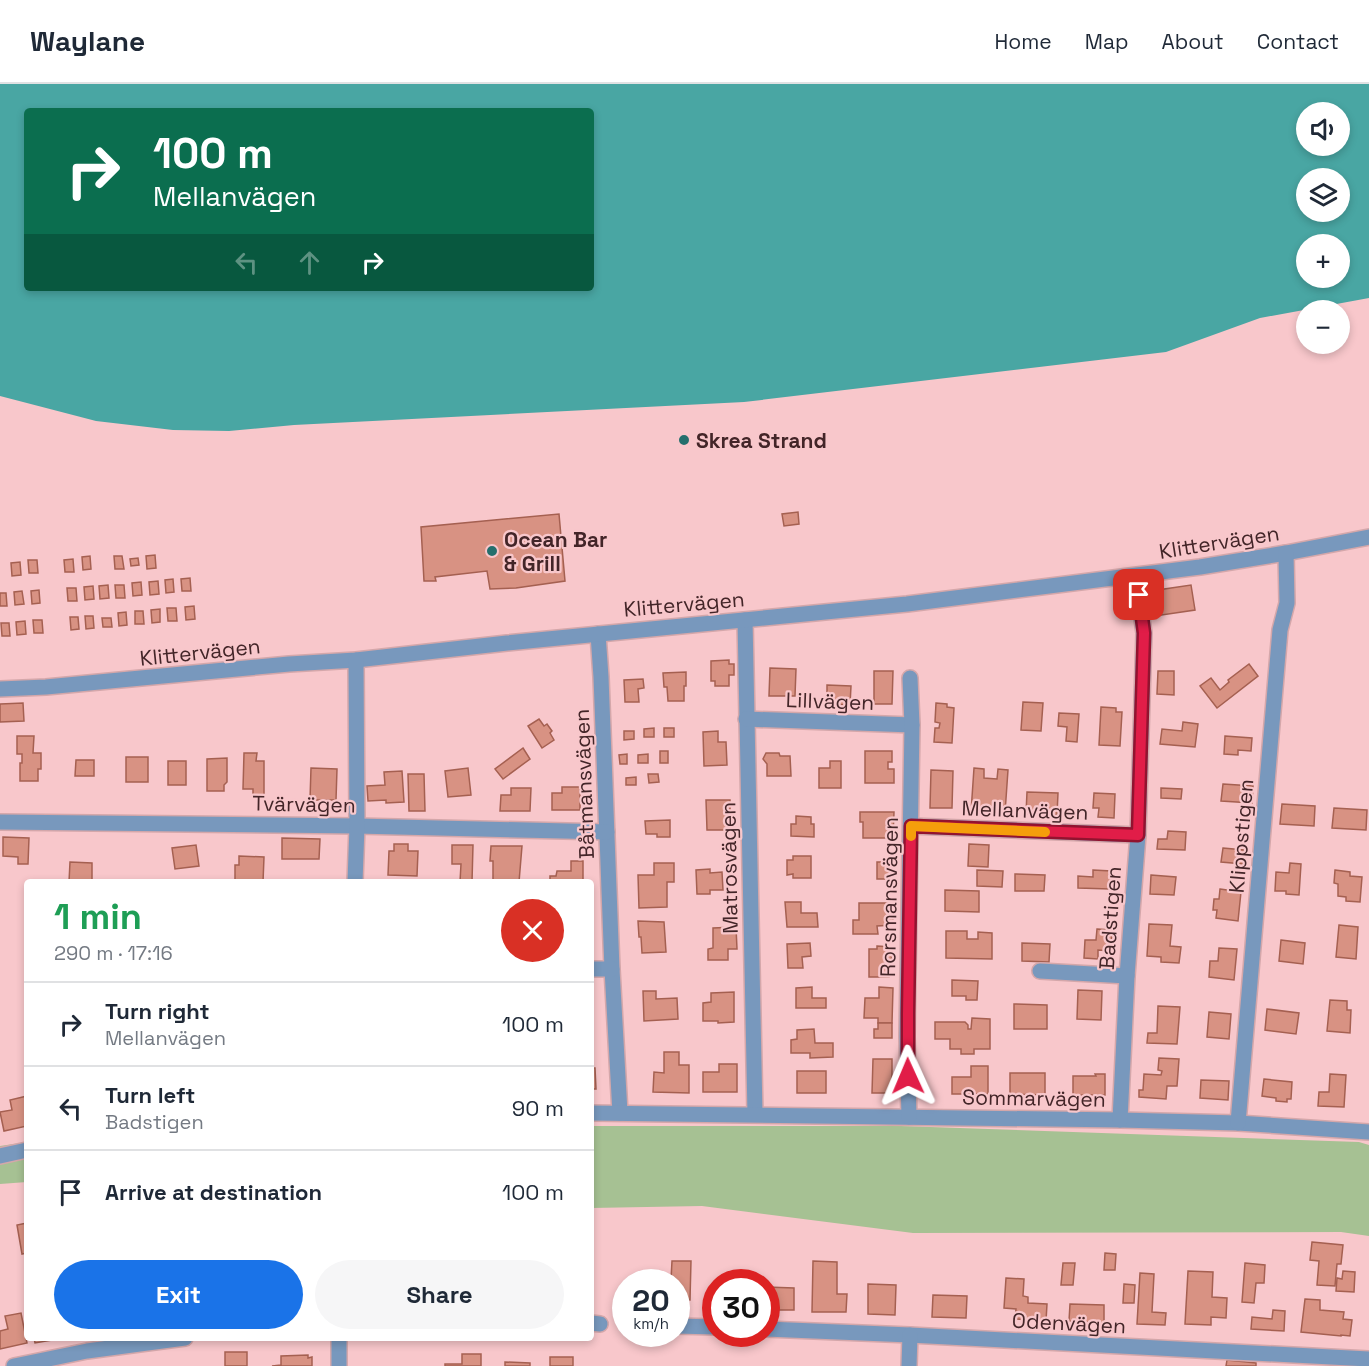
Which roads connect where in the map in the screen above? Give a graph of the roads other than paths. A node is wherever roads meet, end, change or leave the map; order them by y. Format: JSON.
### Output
{"nodes":[{"id":1,"x":1369,"y":537,"type":"edge"},
{"id":2,"x":1286,"y":553,"type":"junction"},
{"id":3,"x":1136,"y":576,"type":"junction"},
{"id":4,"x":745,"y":620,"type":"junction"},
{"id":5,"x":598,"y":634,"type":"junction"},
{"id":6,"x":356,"y":660,"type":"junction"},
{"id":7,"x":910,"y":678,"type":"dead end"},
{"id":8,"x":0,"y":689,"type":"edge"},
{"id":9,"x":746,"y":719,"type":"junction"},
{"id":10,"x":912,"y":725,"type":"junction"},
{"id":11,"x":0,"y":822,"type":"edge"},
{"id":12,"x":357,"y":826,"type":"junction"},
{"id":13,"x":911,"y":826,"type":"junction"},
{"id":14,"x":607,"y":832,"type":"junction"},
{"id":15,"x":1138,"y":835,"type":"junction"},
{"id":16,"x":355,"y":879,"type":"edge"},
{"id":17,"x":594,"y":969,"type":"edge"},
{"id":18,"x":612,"y":969,"type":"junction"},
{"id":19,"x":1040,"y":971,"type":"dead end"},
{"id":20,"x":1127,"y":976,"type":"junction"},
{"id":21,"x":594,"y":1113,"type":"edge"},
{"id":22,"x":620,"y":1113,"type":"junction"},
{"id":23,"x":755,"y":1114,"type":"junction"},
{"id":24,"x":909,"y":1117,"type":"junction"},
{"id":25,"x":1120,"y":1120,"type":"junction"},
{"id":26,"x":1238,"y":1123,"type":"junction"},
{"id":27,"x":1369,"y":1131,"type":"edge"},
{"id":28,"x":24,"y":1151,"type":"edge"},
{"id":29,"x":0,"y":1156,"type":"edge"},
{"id":30,"x":780,"y":1330,"type":"edge"},
{"id":31,"x":910,"y":1335,"type":"junction"},
{"id":32,"x":162,"y":1341,"type":"edge"},
{"id":33,"x":339,"y":1341,"type":"edge"},
{"id":34,"x":1369,"y":1359,"type":"edge"},
{"id":35,"x":14,"y":1366,"type":"edge"},
{"id":36,"x":339,"y":1366,"type":"edge"},
{"id":37,"x":909,"y":1366,"type":"edge"}],
"edges":[{"from":1,"to":2,"type":"street","name":"Klittervägen"},
{"from":2,"to":3,"type":"street","name":"Klittervägen"},
{"from":2,"to":26,"type":"street","name":"Klippstigen"},
{"from":3,"to":4,"type":"street","name":"Klittervägen"},
{"from":3,"to":15,"type":"street","name":"Badstigen"},
{"from":4,"to":5,"type":"street","name":"Klittervägen"},
{"from":4,"to":9,"type":"street","name":"Matrosvägen"},
{"from":5,"to":6,"type":"street","name":"Klittervägen"},
{"from":5,"to":14,"type":"street","name":"Båtmansvägen"},
{"from":6,"to":8,"type":"street","name":"Klittervägen"},
{"from":6,"to":12,"type":"street"},
{"from":7,"to":10,"type":"street","name":"Rorsmansvägen"},
{"from":9,"to":10,"type":"street","name":"Lillvägen"},
{"from":9,"to":23,"type":"street","name":"Matrosvägen"},
{"from":10,"to":13,"type":"street","name":"Rorsmansvägen"},
{"from":11,"to":12,"type":"street","name":"Tvärvägen"},
{"from":12,"to":14,"type":"street","name":"Tvärvägen"},
{"from":12,"to":16,"type":"street"},
{"from":13,"to":15,"type":"street","name":"Mellanvägen"},
{"from":13,"to":24,"type":"street","name":"Rorsmansvägen"},
{"from":14,"to":18,"type":"street","name":"Båtmansvägen"},
{"from":15,"to":20,"type":"street","name":"Badstigen"},
{"from":17,"to":18,"type":"street"},
{"from":18,"to":22,"type":"street","name":"Båtmansvägen"},
{"from":19,"to":20,"type":"street"},
{"from":20,"to":25,"type":"street","name":"Badstigen"},
{"from":21,"to":22,"type":"street","name":"Sommarvägen"},
{"from":22,"to":23,"type":"street","name":"Sommarvägen"},
{"from":23,"to":24,"type":"street","name":"Sommarvägen"},
{"from":24,"to":25,"type":"street","name":"Sommarvägen"},
{"from":25,"to":26,"type":"street","name":"Sommarvägen"},
{"from":26,"to":27,"type":"street","name":"Sommarvägen"},
{"from":28,"to":29,"type":"street"},
{"from":30,"to":31,"type":"street","name":"Odenvägen"},
{"from":31,"to":34,"type":"street","name":"Odenvägen"},
{"from":31,"to":37,"type":"street"},
{"from":32,"to":35,"type":"street"},
{"from":33,"to":36,"type":"street"}]}
